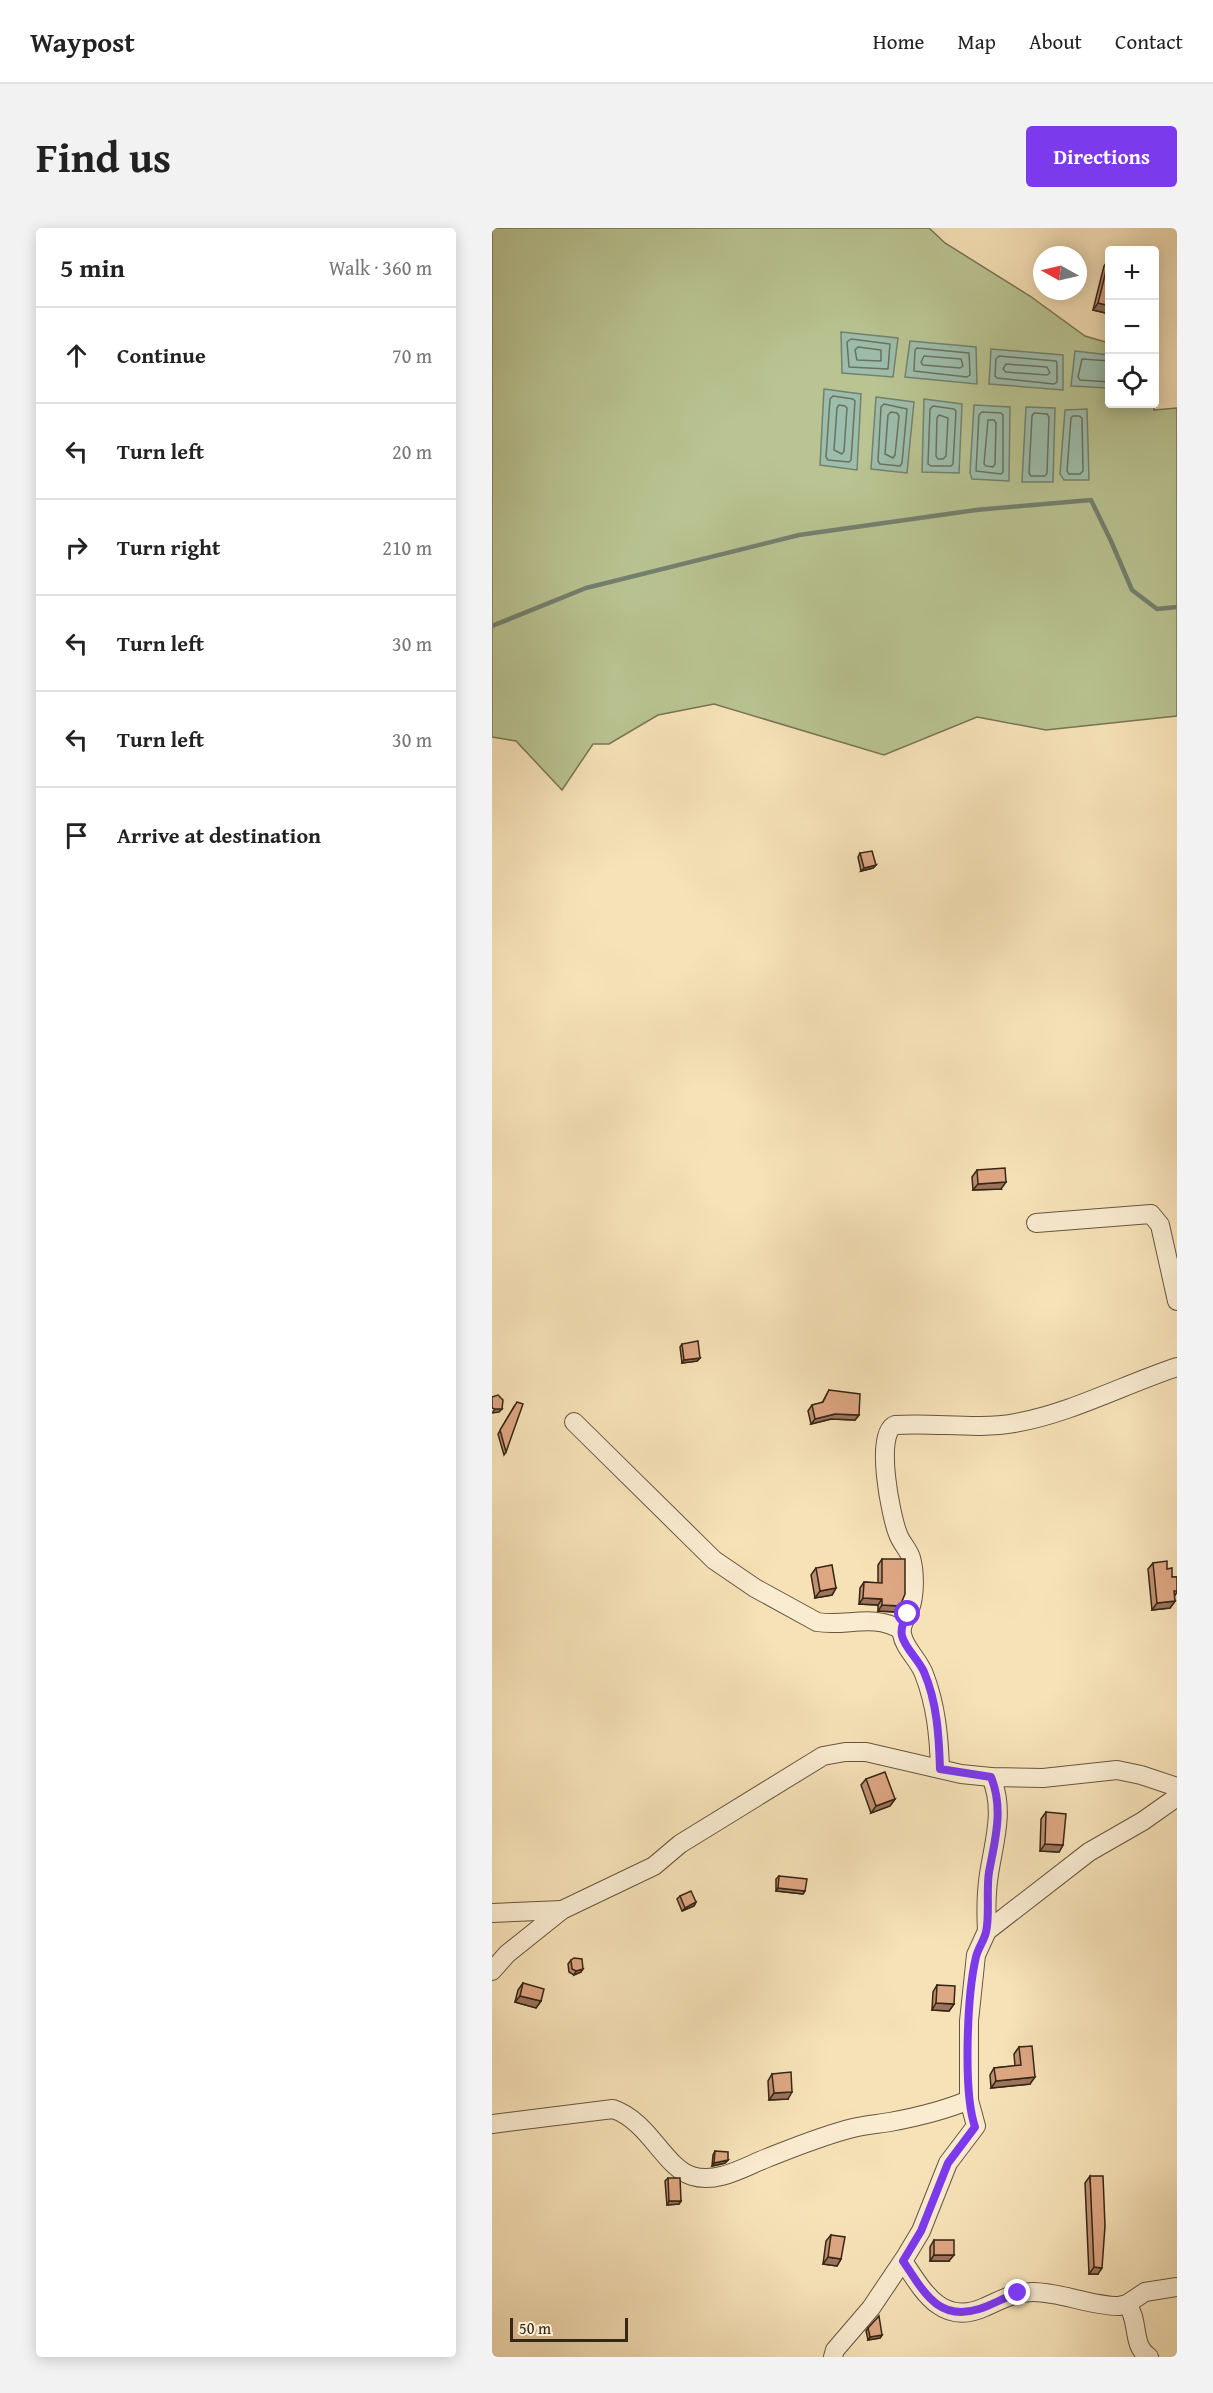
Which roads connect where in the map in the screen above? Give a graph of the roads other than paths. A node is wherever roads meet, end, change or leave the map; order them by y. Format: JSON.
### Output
{"nodes":[{"id":1,"x":1035,"y":1223,"type":"dead end"},
{"id":2,"x":1177,"y":1301,"type":"edge"},
{"id":3,"x":1177,"y":1367,"type":"edge"},
{"id":4,"x":574,"y":1422,"type":"dead end"},
{"id":5,"x":901,"y":1630,"type":"junction"},
{"id":6,"x":940,"y":1769,"type":"junction"},
{"id":7,"x":991,"y":1777,"type":"junction"},
{"id":8,"x":1177,"y":1787,"type":"edge"},
{"id":9,"x":1177,"y":1797,"type":"edge"},
{"id":10,"x":562,"y":1910,"type":"junction"},
{"id":11,"x":492,"y":1913,"type":"edge"},
{"id":12,"x":987,"y":1931,"type":"junction"},
{"id":13,"x":492,"y":1971,"type":"edge"},
{"id":14,"x":969,"y":2100,"type":"junction"},
{"id":15,"x":492,"y":2124,"type":"edge"},
{"id":16,"x":903,"y":2261,"type":"junction"},
{"id":17,"x":1177,"y":2287,"type":"edge"},
{"id":18,"x":1126,"y":2304,"type":"junction"},
{"id":19,"x":833,"y":2357,"type":"edge"},
{"id":20,"x":1149,"y":2357,"type":"edge"}],
"edges":[{"from":1,"to":2,"type":"street"},
{"from":3,"to":5,"type":"street"},
{"from":4,"to":5,"type":"street"},
{"from":5,"to":6,"type":"street"},
{"from":6,"to":7,"type":"street"},
{"from":6,"to":10,"type":"street"},
{"from":7,"to":8,"type":"street"},
{"from":7,"to":12,"type":"street"},
{"from":9,"to":12,"type":"street"},
{"from":10,"to":11,"type":"street"},
{"from":10,"to":13,"type":"street"},
{"from":12,"to":14,"type":"street"},
{"from":14,"to":15,"type":"street"},
{"from":14,"to":16,"type":"street"},
{"from":16,"to":18,"type":"street"},
{"from":16,"to":19,"type":"street"},
{"from":17,"to":18,"type":"street"},
{"from":18,"to":20,"type":"street"}]}
